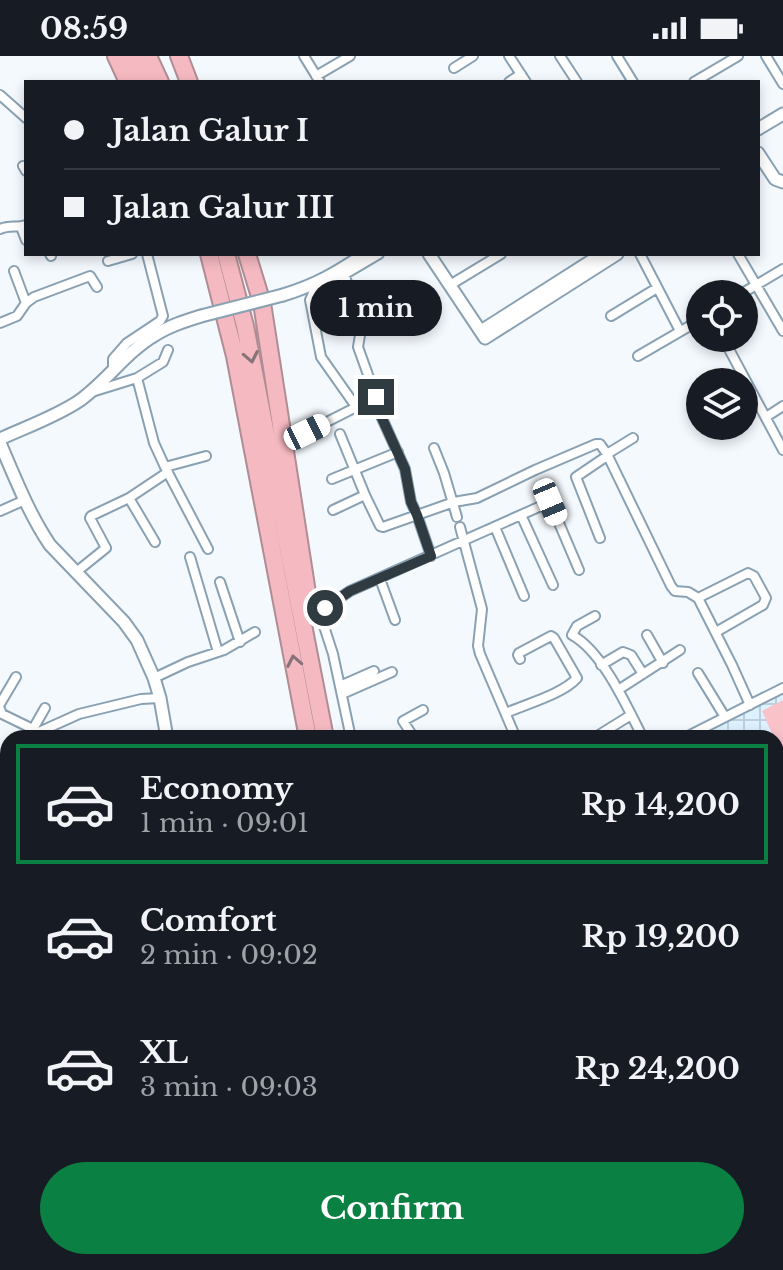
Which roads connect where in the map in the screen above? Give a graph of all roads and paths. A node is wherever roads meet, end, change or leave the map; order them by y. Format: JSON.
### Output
{"nodes":[{"id":1,"x":116,"y":56,"type":"edge"},
{"id":2,"x":131,"y":56,"type":"edge"},
{"id":3,"x":148,"y":56,"type":"edge"},
{"id":4,"x":158,"y":56,"type":"edge"},
{"id":5,"x":179,"y":56,"type":"edge"},
{"id":6,"x":304,"y":56,"type":"edge"},
{"id":7,"x":350,"y":56,"type":"edge"},
{"id":8,"x":473,"y":56,"type":"edge"},
{"id":9,"x":509,"y":56,"type":"edge"},
{"id":10,"x":560,"y":56,"type":"edge"},
{"id":11,"x":617,"y":56,"type":"edge"},
{"id":12,"x":738,"y":56,"type":"edge"},
{"id":13,"x":766,"y":56,"type":"edge"},
{"id":14,"x":454,"y":68,"type":"dead end"},
{"id":15,"x":524,"y":78,"type":"edge"},
{"id":16,"x":318,"y":79,"type":"edge"},
{"id":17,"x":127,"y":80,"type":"edge"},
{"id":18,"x":142,"y":80,"type":"edge"},
{"id":19,"x":162,"y":80,"type":"edge"},
{"id":20,"x":163,"y":80,"type":"edge"},
{"id":21,"x":188,"y":80,"type":"edge"},
{"id":22,"x":576,"y":80,"type":"edge"},
{"id":23,"x":632,"y":80,"type":"edge"},
{"id":24,"x":697,"y":80,"type":"edge"},
{"id":25,"x":783,"y":84,"type":"edge"},
{"id":26,"x":0,"y":95,"type":"edge"},
{"id":27,"x":783,"y":114,"type":"edge"},
{"id":28,"x":24,"y":116,"type":"edge"},
{"id":29,"x":760,"y":128,"type":"edge"},
{"id":30,"x":760,"y":159,"type":"edge"},
{"id":31,"x":783,"y":182,"type":"edge"},
{"id":32,"x":23,"y":226,"type":"edge"},
{"id":33,"x":0,"y":229,"type":"edge"},
{"id":34,"x":124,"y":256,"type":"edge"},
{"id":35,"x":148,"y":256,"type":"edge"},
{"id":36,"x":202,"y":256,"type":"edge"},
{"id":37,"x":210,"y":256,"type":"edge"},
{"id":38,"x":227,"y":256,"type":"edge"},
{"id":39,"x":248,"y":256,"type":"edge"},
{"id":40,"x":362,"y":256,"type":"edge"},
{"id":41,"x":376,"y":256,"type":"edge"},
{"id":42,"x":430,"y":256,"type":"edge"},
{"id":43,"x":498,"y":256,"type":"edge"},
{"id":44,"x":599,"y":256,"type":"edge"},
{"id":45,"x":614,"y":256,"type":"edge"},
{"id":46,"x":641,"y":256,"type":"edge"},
{"id":47,"x":739,"y":256,"type":"edge"},
{"id":48,"x":108,"y":261,"type":"dead end"},
{"id":49,"x":783,"y":269,"type":"edge"},
{"id":50,"x":14,"y":271,"type":"dead end"},
{"id":51,"x":345,"y":275,"type":"junction"},
{"id":52,"x":753,"y":280,"type":"edge"},
{"id":53,"x":758,"y":284,"type":"edge"},
{"id":54,"x":450,"y":285,"type":"junction"},
{"id":55,"x":97,"y":287,"type":"dead end"},
{"id":56,"x":657,"y":288,"type":"junction"},
{"id":57,"x":758,"y":288,"type":"edge"},
{"id":58,"x":221,"y":295,"type":"junction"},
{"id":59,"x":26,"y":303,"type":"junction"},
{"id":60,"x":611,"y":316,"type":"dead end"},
{"id":61,"x":0,"y":323,"type":"edge"},
{"id":62,"x":686,"y":328,"type":"edge"},
{"id":63,"x":680,"y":331,"type":"junction"},
{"id":64,"x":783,"y":331,"type":"edge"},
{"id":65,"x":483,"y":335,"type":"junction"},
{"id":66,"x":168,"y":350,"type":"dead end"},
{"id":67,"x":731,"y":352,"type":"edge"},
{"id":68,"x":638,"y":356,"type":"dead end"},
{"id":69,"x":113,"y":371,"type":"junction"},
{"id":70,"x":137,"y":378,"type":"junction"},
{"id":71,"x":89,"y":392,"type":"junction"},
{"id":72,"x":376,"y":397,"type":"junction"},
{"id":73,"x":783,"y":406,"type":"edge"},
{"id":74,"x":357,"y":408,"type":"junction"},
{"id":75,"x":766,"y":417,"type":"junction"},
{"id":76,"x":307,"y":432,"type":"dead end"},
{"id":77,"x":340,"y":434,"type":"dead end"},
{"id":78,"x":633,"y":438,"type":"dead end"},
{"id":79,"x":0,"y":441,"type":"edge"},
{"id":80,"x":434,"y":448,"type":"dead end"},
{"id":81,"x":783,"y":450,"type":"edge"},
{"id":82,"x":398,"y":452,"type":"junction"},
{"id":83,"x":607,"y":455,"type":"junction"},
{"id":84,"x":206,"y":456,"type":"dead end"},
{"id":85,"x":354,"y":468,"type":"junction"},
{"id":86,"x":166,"y":469,"type":"junction"},
{"id":87,"x":332,"y":479,"type":"dead end"},
{"id":88,"x":365,"y":495,"type":"junction"},
{"id":89,"x":129,"y":498,"type":"junction"},
{"id":90,"x":25,"y":500,"type":"junction"},
{"id":91,"x":454,"y":502,"type":"junction"},
{"id":92,"x":333,"y":510,"type":"dead end"},
{"id":93,"x":0,"y":511,"type":"edge"},
{"id":94,"x":417,"y":515,"type":"junction"},
{"id":95,"x":521,"y":515,"type":"junction"},
{"id":96,"x":457,"y":517,"type":"dead end"},
{"id":97,"x":460,"y":527,"type":"dead end"},
{"id":98,"x":495,"y":527,"type":"junction"},
{"id":99,"x":600,"y":538,"type":"dead end"},
{"id":100,"x":155,"y":542,"type":"dead end"},
{"id":101,"x":464,"y":542,"type":"junction"},
{"id":102,"x":208,"y":549,"type":"dead end"},
{"id":103,"x":431,"y":556,"type":"junction"},
{"id":104,"x":190,"y":557,"type":"dead end"},
{"id":105,"x":579,"y":570,"type":"dead end"},
{"id":106,"x":75,"y":573,"type":"junction"},
{"id":107,"x":380,"y":579,"type":"junction"},
{"id":108,"x":220,"y":582,"type":"dead end"},
{"id":109,"x":553,"y":585,"type":"dead end"},
{"id":110,"x":524,"y":596,"type":"dead end"},
{"id":111,"x":698,"y":598,"type":"junction"},
{"id":112,"x":595,"y":616,"type":"dead end"},
{"id":113,"x":395,"y":620,"type":"dead end"},
{"id":114,"x":255,"y":632,"type":"dead end"},
{"id":115,"x":716,"y":632,"type":"junction"},
{"id":116,"x":647,"y":635,"type":"dead end"},
{"id":117,"x":240,"y":642,"type":"junction"},
{"id":118,"x":680,"y":650,"type":"dead end"},
{"id":119,"x":218,"y":652,"type":"junction"},
{"id":120,"x":520,"y":659,"type":"dead end"},
{"id":121,"x":663,"y":663,"type":"junction"},
{"id":122,"x":601,"y":665,"type":"junction"},
{"id":123,"x":311,"y":670,"type":"junction"},
{"id":124,"x":374,"y":671,"type":"dead end"},
{"id":125,"x":392,"y":672,"type":"dead end"},
{"id":126,"x":698,"y":673,"type":"dead end"},
{"id":127,"x":643,"y":674,"type":"junction"},
{"id":128,"x":16,"y":677,"type":"dead end"},
{"id":129,"x":154,"y":678,"type":"junction"},
{"id":130,"x":783,"y":688,"type":"edge"},
{"id":131,"x":341,"y":690,"type":"junction"},
{"id":132,"x":618,"y":690,"type":"junction"},
{"id":133,"x":160,"y":698,"type":"junction"},
{"id":134,"x":750,"y":705,"type":"junction"},
{"id":135,"x":0,"y":707,"type":"edge"},
{"id":136,"x":45,"y":708,"type":"dead end"},
{"id":137,"x":423,"y":710,"type":"dead end"},
{"id":138,"x":506,"y":713,"type":"junction"},
{"id":139,"x":631,"y":715,"type":"junction"},
{"id":140,"x":725,"y":717,"type":"junction"},
{"id":141,"x":32,"y":730,"type":"edge"},
{"id":142,"x":39,"y":730,"type":"edge"},
{"id":143,"x":44,"y":730,"type":"edge"},
{"id":144,"x":166,"y":730,"type":"edge"},
{"id":145,"x":306,"y":730,"type":"edge"},
{"id":146,"x":323,"y":730,"type":"edge"},
{"id":147,"x":349,"y":730,"type":"edge"},
{"id":148,"x":409,"y":730,"type":"edge"},
{"id":149,"x":513,"y":730,"type":"edge"},
{"id":150,"x":607,"y":730,"type":"edge"},
{"id":151,"x":639,"y":730,"type":"edge"},
{"id":152,"x":700,"y":730,"type":"edge"}],
"edges":[{"from":1,"to":17,"type":"highway"},
{"from":2,"to":18,"type":"highway"},
{"from":3,"to":19,"type":"highway"},
{"from":4,"to":20,"type":"highway"},
{"from":5,"to":21,"type":"highway"},
{"from":6,"to":16,"type":"street"},
{"from":7,"to":16,"type":"street"},
{"from":8,"to":14,"type":"street"},
{"from":9,"to":15,"type":"street"},
{"from":10,"to":22,"type":"street"},
{"from":11,"to":23,"type":"street"},
{"from":12,"to":24,"type":"street"},
{"from":13,"to":25,"type":"street"},
{"from":26,"to":28,"type":"street"},
{"from":27,"to":29,"type":"street"},
{"from":30,"to":31,"type":"street"},
{"from":32,"to":33,"type":"street"},
{"from":34,"to":48,"type":"street"},
{"from":35,"to":69,"type":"street"},
{"from":36,"to":58,"type":"highway"},
{"from":37,"to":58,"type":"highway"},
{"from":38,"to":123,"type":"highway","one_way":true},
{"from":39,"to":123,"type":"highway"},
{"from":40,"to":69,"type":"street","bridge":true},
{"from":41,"to":51,"type":"street"},
{"from":42,"to":54,"type":"street"},
{"from":43,"to":54,"type":"street"},
{"from":44,"to":65,"type":"street"},
{"from":45,"to":65,"type":"street"},
{"from":46,"to":56,"type":"street"},
{"from":47,"to":52,"type":"street"},
{"from":49,"to":53,"type":"street"},
{"from":50,"to":59,"type":"street"},
{"from":51,"to":72,"type":"street"},
{"from":51,"to":74,"type":"street"},
{"from":54,"to":65,"type":"street"},
{"from":55,"to":59,"type":"street"},
{"from":56,"to":60,"type":"street"},
{"from":56,"to":63,"type":"street"},
{"from":57,"to":64,"type":"street"},
{"from":145,"to":58,"type":"highway","one_way":true},
{"from":59,"to":61,"type":"street"},
{"from":62,"to":63,"type":"street"},
{"from":63,"to":68,"type":"street"},
{"from":66,"to":70,"type":"street"},
{"from":67,"to":75,"type":"street"},
{"from":69,"to":71,"type":"street"},
{"from":70,"to":71,"type":"street"},
{"from":70,"to":86,"type":"street"},
{"from":71,"to":79,"type":"street"},
{"from":72,"to":74,"type":"street"},
{"from":72,"to":82,"type":"street"},
{"from":73,"to":75,"type":"street"},
{"from":74,"to":76,"type":"street"},
{"from":75,"to":81,"type":"street"},
{"from":77,"to":85,"type":"street"},
{"from":78,"to":83,"type":"street"},
{"from":79,"to":90,"type":"street"},
{"from":80,"to":91,"type":"street"},
{"from":82,"to":85,"type":"street"},
{"from":82,"to":94,"type":"street"},
{"from":83,"to":91,"type":"street"},
{"from":83,"to":99,"type":"street"},
{"from":83,"to":111,"type":"street"},
{"from":84,"to":86,"type":"street"},
{"from":85,"to":87,"type":"street"},
{"from":85,"to":88,"type":"street"},
{"from":86,"to":89,"type":"street"},
{"from":86,"to":102,"type":"street"},
{"from":88,"to":92,"type":"street"},
{"from":88,"to":94,"type":"street"},
{"from":89,"to":100,"type":"street"},
{"from":89,"to":106,"type":"street"},
{"from":90,"to":93,"type":"street"},
{"from":90,"to":106,"type":"street"},
{"from":91,"to":94,"type":"street"},
{"from":91,"to":96,"type":"street"},
{"from":94,"to":103,"type":"street"},
{"from":95,"to":98,"type":"street"},
{"from":95,"to":105,"type":"street"},
{"from":95,"to":109,"type":"street"},
{"from":97,"to":101,"type":"street"},
{"from":98,"to":101,"type":"street"},
{"from":98,"to":110,"type":"street"},
{"from":101,"to":103,"type":"street"},
{"from":101,"to":138,"type":"street"},
{"from":103,"to":107,"type":"street"},
{"from":104,"to":119,"type":"street"},
{"from":106,"to":129,"type":"street"},
{"from":107,"to":113,"type":"street"},
{"from":107,"to":131,"type":"street"},
{"from":108,"to":117,"type":"street"},
{"from":111,"to":115,"type":"street"},
{"from":111,"to":115,"type":"street"},
{"from":112,"to":122,"type":"street"},
{"from":114,"to":117,"type":"street"},
{"from":115,"to":134,"type":"street"},
{"from":116,"to":121,"type":"street"},
{"from":117,"to":119,"type":"street"},
{"from":118,"to":121,"type":"street"},
{"from":119,"to":129,"type":"street"},
{"from":120,"to":138,"type":"street"},
{"from":121,"to":127,"type":"street"},
{"from":122,"to":127,"type":"street"},
{"from":122,"to":132,"type":"street"},
{"from":123,"to":146,"type":"highway"},
{"from":124,"to":131,"type":"street"},
{"from":125,"to":131,"type":"street"},
{"from":126,"to":140,"type":"street"},
{"from":127,"to":132,"type":"street"},
{"from":128,"to":135,"type":"street"},
{"from":129,"to":133,"type":"street"},
{"from":130,"to":134,"type":"street"},
{"from":131,"to":147,"type":"street"},
{"from":132,"to":139,"type":"street"},
{"from":133,"to":143,"type":"street"},
{"from":133,"to":144,"type":"street"},
{"from":134,"to":140,"type":"street"},
{"from":135,"to":141,"type":"street"},
{"from":136,"to":142,"type":"street"},
{"from":137,"to":148,"type":"street"},
{"from":138,"to":149,"type":"street"},
{"from":139,"to":150,"type":"street"},
{"from":139,"to":151,"type":"street"},
{"from":140,"to":152,"type":"street"}]}
